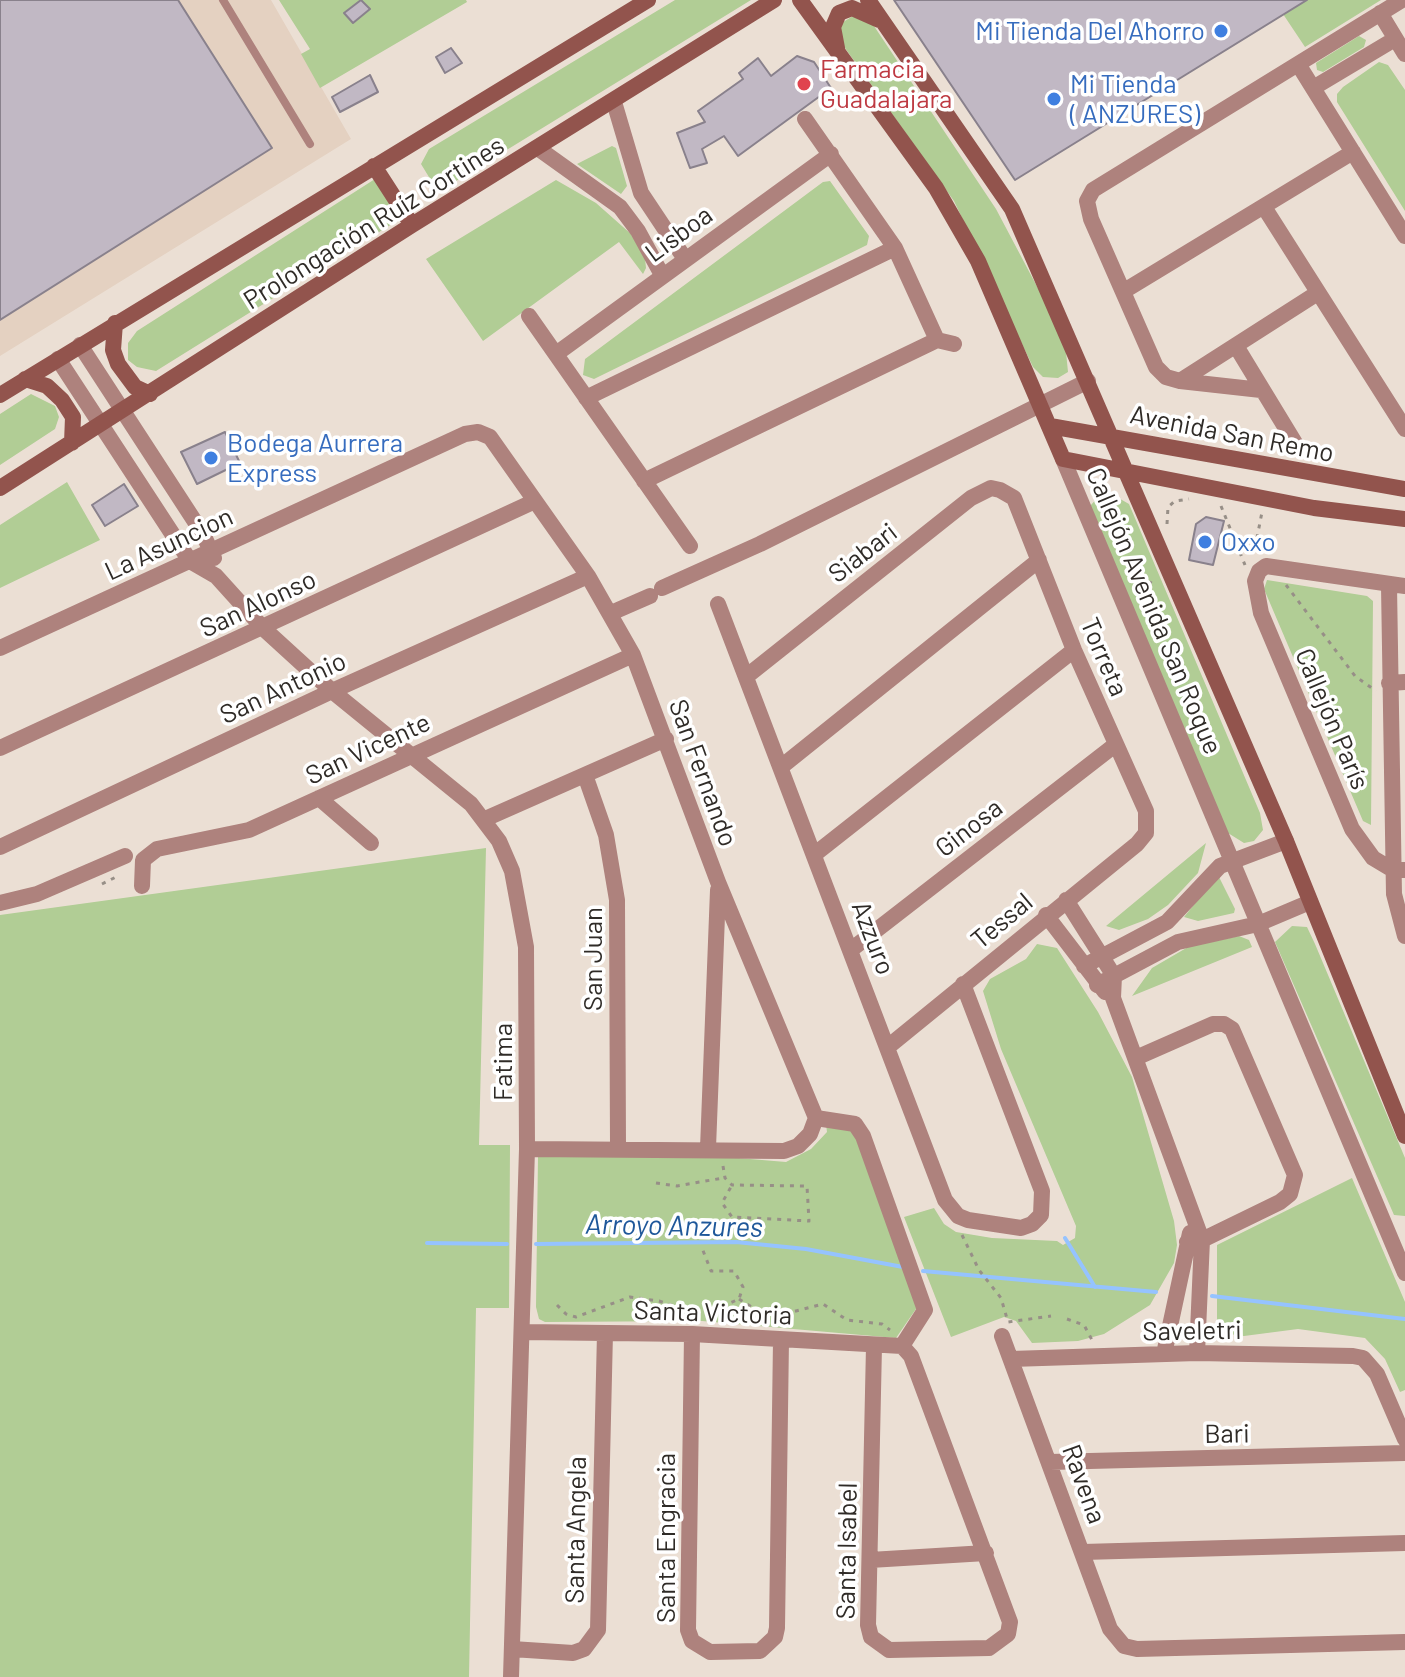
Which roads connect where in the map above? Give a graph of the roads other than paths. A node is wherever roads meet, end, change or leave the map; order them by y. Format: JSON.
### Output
{"nodes":[{"id":1,"x":223,"y":0,"type":"edge"},
{"id":2,"x":648,"y":0,"type":"edge"},
{"id":3,"x":774,"y":0,"type":"edge"},
{"id":4,"x":800,"y":0,"type":"edge"},
{"id":5,"x":868,"y":0,"type":"edge"},
{"id":6,"x":882,"y":0,"type":"edge"},
{"id":7,"x":1402,"y":0,"type":"edge"},
{"id":8,"x":1380,"y":13,"type":"junction"},
{"id":9,"x":887,"y":25,"type":"junction"},
{"id":10,"x":1395,"y":39,"type":"junction"},
{"id":11,"x":1405,"y":54,"type":"edge"},
{"id":12,"x":839,"y":55,"type":"junction"},
{"id":13,"x":1298,"y":64,"type":"junction"},
{"id":14,"x":1313,"y":88,"type":"junction"},
{"id":15,"x":614,"y":102,"type":"junction"},
{"id":16,"x":805,"y":119,"type":"dead end"},
{"id":17,"x":310,"y":144,"type":"dead end"},
{"id":18,"x":539,"y":149,"type":"junction"},
{"id":19,"x":1353,"y":152,"type":"junction"},
{"id":20,"x":831,"y":154,"type":"junction"},
{"id":21,"x":374,"y":166,"type":"junction"},
{"id":22,"x":641,"y":193,"type":"junction"},
{"id":23,"x":620,"y":207,"type":"junction"},
{"id":24,"x":1264,"y":207,"type":"junction"},
{"id":25,"x":412,"y":225,"type":"junction"},
{"id":26,"x":1405,"y":236,"type":"edge"},
{"id":27,"x":895,"y":248,"type":"junction"},
{"id":28,"x":685,"y":259,"type":"junction"},
{"id":29,"x":662,"y":275,"type":"junction"},
{"id":30,"x":1124,"y":291,"type":"junction"},
{"id":31,"x":1316,"y":294,"type":"junction"},
{"id":32,"x":529,"y":316,"type":"dead end"},
{"id":33,"x":115,"y":323,"type":"junction"},
{"id":34,"x":937,"y":340,"type":"junction"},
{"id":35,"x":954,"y":344,"type":"dead end"},
{"id":36,"x":80,"y":345,"type":"junction"},
{"id":37,"x":1236,"y":346,"type":"junction"},
{"id":38,"x":556,"y":354,"type":"junction"},
{"id":39,"x":58,"y":359,"type":"junction"},
{"id":40,"x":25,"y":379,"type":"junction"},
{"id":41,"x":1088,"y":381,"type":"junction"},
{"id":42,"x":1180,"y":381,"type":"junction"},
{"id":43,"x":1261,"y":390,"type":"junction"},
{"id":44,"x":150,"y":394,"type":"junction"},
{"id":45,"x":0,"y":395,"type":"edge"},
{"id":46,"x":586,"y":398,"type":"junction"},
{"id":47,"x":1041,"y":405,"type":"junction"},
{"id":48,"x":122,"y":411,"type":"junction"},
{"id":49,"x":100,"y":425,"type":"junction"},
{"id":50,"x":1050,"y":426,"type":"junction"},
{"id":51,"x":1405,"y":429,"type":"edge"},
{"id":52,"x":490,"y":437,"type":"joint"},
{"id":53,"x":1112,"y":437,"type":"junction"},
{"id":54,"x":72,"y":443,"type":"junction"},
{"id":55,"x":1298,"y":448,"type":"dead end"},
{"id":56,"x":1063,"y":459,"type":"junction"},
{"id":57,"x":1128,"y":471,"type":"junction"},
{"id":58,"x":644,"y":481,"type":"junction"},
{"id":59,"x":0,"y":488,"type":"edge"},
{"id":60,"x":1405,"y":489,"type":"edge"},
{"id":61,"x":176,"y":495,"type":"junction"},
{"id":62,"x":1014,"y":498,"type":"joint"},
{"id":63,"x":535,"y":501,"type":"junction"},
{"id":64,"x":155,"y":510,"type":"junction"},
{"id":65,"x":1403,"y":518,"type":"edge"},
{"id":66,"x":690,"y":546,"type":"dead end"},
{"id":67,"x":213,"y":550,"type":"junction"},
{"id":68,"x":1039,"y":560,"type":"junction"},
{"id":69,"x":190,"y":561,"type":"junction"},
{"id":70,"x":216,"y":576,"type":"junction"},
{"id":71,"x":588,"y":576,"type":"junction"},
{"id":72,"x":1397,"y":586,"type":"edge"},
{"id":73,"x":718,"y":604,"type":"dead end"},
{"id":74,"x":611,"y":613,"type":"junction"},
{"id":75,"x":263,"y":628,"type":"junction"},
{"id":76,"x":0,"y":648,"type":"edge"},
{"id":77,"x":1074,"y":650,"type":"junction"},
{"id":78,"x":633,"y":655,"type":"junction"},
{"id":79,"x":747,"y":676,"type":"junction"},
{"id":80,"x":1390,"y":685,"type":"edge"},
{"id":81,"x":332,"y":691,"type":"junction"},
{"id":82,"x":666,"y":739,"type":"junction"},
{"id":83,"x":1115,"y":745,"type":"junction"},
{"id":84,"x":0,"y":748,"type":"edge"},
{"id":85,"x":412,"y":754,"type":"junction"},
{"id":86,"x":781,"y":767,"type":"junction"},
{"id":87,"x":1398,"y":774,"type":"edge"},
{"id":88,"x":585,"y":775,"type":"junction"},
{"id":89,"x":319,"y":798,"type":"junction"},
{"id":90,"x":485,"y":819,"type":"junction"},
{"id":91,"x":1146,"y":833,"type":"joint"},
{"id":92,"x":1286,"y":841,"type":"junction"},
{"id":93,"x":371,"y":843,"type":"dead end"},
{"id":94,"x":0,"y":847,"type":"edge"},
{"id":95,"x":815,"y":854,"type":"junction"},
{"id":96,"x":125,"y":856,"type":"dead end"},
{"id":97,"x":1233,"y":860,"type":"junction"},
{"id":98,"x":1399,"y":870,"type":"edge"},
{"id":99,"x":718,"y":882,"type":"junction"},
{"id":100,"x":142,"y":886,"type":"dead end"},
{"id":101,"x":1066,"y":900,"type":"junction"},
{"id":102,"x":1310,"y":902,"type":"junction"},
{"id":103,"x":0,"y":903,"type":"edge"},
{"id":104,"x":1046,"y":915,"type":"junction"},
{"id":105,"x":1167,"y":922,"type":"junction"},
{"id":106,"x":1258,"y":924,"type":"junction"},
{"id":107,"x":1405,"y":936,"type":"edge"},
{"id":108,"x":1178,"y":942,"type":"junction"},
{"id":109,"x":852,"y":949,"type":"junction"},
{"id":110,"x":1102,"y":956,"type":"junction"},
{"id":111,"x":1084,"y":966,"type":"junction"},
{"id":112,"x":1114,"y":976,"type":"junction"},
{"id":113,"x":963,"y":984,"type":"junction"},
{"id":114,"x":1097,"y":985,"type":"junction"},
{"id":115,"x":1113,"y":998,"type":"junction"},
{"id":116,"x":889,"y":1046,"type":"junction"},
{"id":117,"x":1138,"y":1057,"type":"junction"},
{"id":118,"x":816,"y":1118,"type":"junction"},
{"id":119,"x":1405,"y":1136,"type":"edge"},
{"id":120,"x":618,"y":1147,"type":"junction"},
{"id":121,"x":708,"y":1148,"type":"junction"},
{"id":122,"x":527,"y":1149,"type":"junction"},
{"id":123,"x":1195,"y":1241,"type":"junction"},
{"id":124,"x":1399,"y":1244,"type":"edge"},
{"id":125,"x":1404,"y":1268,"type":"edge"},
{"id":126,"x":522,"y":1332,"type":"junction"},
{"id":127,"x":605,"y":1333,"type":"junction"},
{"id":128,"x":692,"y":1334,"type":"junction"},
{"id":129,"x":1002,"y":1336,"type":"dead end"},
{"id":130,"x":781,"y":1340,"type":"junction"},
{"id":131,"x":903,"y":1345,"type":"junction"},
{"id":132,"x":874,"y":1346,"type":"junction"},
{"id":133,"x":1197,"y":1353,"type":"junction"},
{"id":134,"x":1164,"y":1354,"type":"junction"},
{"id":135,"x":1011,"y":1359,"type":"junction"},
{"id":136,"x":1405,"y":1439,"type":"edge"},
{"id":137,"x":1405,"y":1453,"type":"edge"},
{"id":138,"x":1050,"y":1462,"type":"junction"},
{"id":139,"x":1405,"y":1543,"type":"edge"},
{"id":140,"x":1083,"y":1552,"type":"junction"},
{"id":141,"x":986,"y":1553,"type":"junction"},
{"id":142,"x":870,"y":1560,"type":"junction"},
{"id":143,"x":1405,"y":1642,"type":"edge"},
{"id":144,"x":512,"y":1649,"type":"junction"},
{"id":145,"x":511,"y":1677,"type":"edge"}],
"edges":[{"from":1,"to":17,"type":"lane"},
{"from":2,"to":21,"type":"street","name":"Prolongación Ruíz Cortines"},
{"from":3,"to":15,"type":"street","name":"Prolongación Ruíz Cortines"},
{"from":4,"to":12,"type":"street","name":"Callejón Avenida San Roque"},
{"from":5,"to":9,"type":"street","name":"Callejón Avenida San Roque"},
{"from":6,"to":9,"type":"street"},
{"from":7,"to":8,"type":"street"},
{"from":8,"to":10,"type":"street"},
{"from":8,"to":13,"type":"street"},
{"from":9,"to":12,"type":"street"},
{"from":9,"to":41,"type":"street","name":"Callejón Avenida San Roque"},
{"from":10,"to":11,"type":"street"},
{"from":10,"to":14,"type":"street"},
{"from":12,"to":47,"type":"street","name":"Callejón Avenida San Roque"},
{"from":13,"to":14,"type":"street"},
{"from":13,"to":30,"type":"street"},
{"from":14,"to":19,"type":"street"},
{"from":15,"to":18,"type":"street","name":"Prolongación Ruíz Cortines"},
{"from":15,"to":22,"type":"street"},
{"from":16,"to":20,"type":"street"},
{"from":18,"to":23,"type":"street"},
{"from":18,"to":25,"type":"street","name":"Prolongación Ruíz Cortines"},
{"from":19,"to":24,"type":"street"},
{"from":19,"to":26,"type":"street"},
{"from":20,"to":27,"type":"street"},
{"from":20,"to":28,"type":"street","name":"Lisboa"},
{"from":21,"to":25,"type":"street"},
{"from":21,"to":33,"type":"street","name":"Prolongación Ruíz Cortines"},
{"from":22,"to":23,"type":"street"},
{"from":22,"to":28,"type":"street"},
{"from":23,"to":29,"type":"street"},
{"from":24,"to":30,"type":"street"},
{"from":24,"to":31,"type":"street"},
{"from":25,"to":44,"type":"street","name":"Prolongación Ruíz Cortines"},
{"from":27,"to":34,"type":"street"},
{"from":27,"to":46,"type":"street"},
{"from":28,"to":29,"type":"street","name":"Lisboa"},
{"from":29,"to":38,"type":"street","name":"Lisboa"},
{"from":30,"to":42,"type":"street"},
{"from":31,"to":37,"type":"street"},
{"from":31,"to":51,"type":"street"},
{"from":32,"to":38,"type":"street"},
{"from":33,"to":36,"type":"street","name":"Prolongación Ruíz Cortines"},
{"from":33,"to":44,"type":"street"},
{"from":34,"to":35,"type":"street"},
{"from":34,"to":58,"type":"street"},
{"from":36,"to":39,"type":"street","name":"Prolongación Ruíz Cortines"},
{"from":36,"to":48,"type":"street"},
{"from":37,"to":42,"type":"street"},
{"from":37,"to":43,"type":"street"},
{"from":38,"to":46,"type":"street"},
{"from":39,"to":40,"type":"street","name":"Prolongación Ruíz Cortines"},
{"from":39,"to":49,"type":"street","name":"Fatima"},
{"from":40,"to":45,"type":"street","name":"Prolongación Ruíz Cortines"},
{"from":40,"to":54,"type":"street"},
{"from":41,"to":47,"type":"street"},
{"from":41,"to":53,"type":"street","name":"Callejón Avenida San Roque"},
{"from":42,"to":43,"type":"street"},
{"from":43,"to":55,"type":"street"},
{"from":44,"to":48,"type":"street","name":"Prolongación Ruíz Cortines"},
{"from":46,"to":58,"type":"street"},
{"from":47,"to":50,"type":"street","name":"Callejón Avenida San Roque"},
{"from":47,"to":74,"type":"street"},
{"from":48,"to":49,"type":"street","name":"Prolongación Ruíz Cortines"},
{"from":48,"to":61,"type":"street"},
{"from":49,"to":54,"type":"street","name":"Prolongación Ruíz Cortines"},
{"from":49,"to":64,"type":"street","name":"Fatima"},
{"from":50,"to":53,"type":"street","name":"Avenida San Remo"},
{"from":50,"to":56,"type":"street","name":"Callejón Avenida San Roque"},
{"from":52,"to":63,"type":"street","name":"San Fernando"},
{"from":52,"to":67,"type":"street","name":"La Asuncion"},
{"from":53,"to":57,"type":"street","name":"Callejón Avenida San Roque"},
{"from":53,"to":60,"type":"street","name":"Avenida San Remo"},
{"from":54,"to":59,"type":"street","name":"Prolongación Ruíz Cortines"},
{"from":56,"to":57,"type":"street"},
{"from":56,"to":97,"type":"street","name":"Callejón Avenida San Roque"},
{"from":57,"to":65,"type":"street"},
{"from":57,"to":92,"type":"street","name":"Callejón Avenida San Roque"},
{"from":58,"to":66,"type":"street"},
{"from":60,"to":65,"type":"street"},
{"from":61,"to":64,"type":"street"},
{"from":61,"to":67,"type":"street"},
{"from":62,"to":68,"type":"street","name":"Torreta"},
{"from":62,"to":79,"type":"street","name":"Siabari"},
{"from":63,"to":71,"type":"street","name":"San Fernando"},
{"from":63,"to":75,"type":"street","name":"San Alonso"},
{"from":64,"to":69,"type":"street","name":"Fatima"},
{"from":67,"to":69,"type":"street","name":"La Asuncion"},
{"from":67,"to":70,"type":"street"},
{"from":68,"to":77,"type":"street","name":"Torreta"},
{"from":68,"to":86,"type":"street"},
{"from":69,"to":70,"type":"street","name":"Fatima"},
{"from":69,"to":76,"type":"street","name":"La Asuncion"},
{"from":70,"to":75,"type":"street","name":"Fatima"},
{"from":71,"to":74,"type":"street","name":"San Fernando"},
{"from":71,"to":81,"type":"street","name":"San Antonio"},
{"from":72,"to":80,"type":"street","name":"Callejón París"},
{"from":72,"to":98,"type":"street","name":"Callejón París"},
{"from":73,"to":79,"type":"street","name":"Azzuro"},
{"from":74,"to":78,"type":"street","name":"San Fernando"},
{"from":75,"to":81,"type":"street","name":"Fatima"},
{"from":75,"to":84,"type":"street","name":"San Alonso"},
{"from":77,"to":83,"type":"street","name":"Torreta"},
{"from":77,"to":95,"type":"street"},
{"from":78,"to":82,"type":"street","name":"San Fernando"},
{"from":78,"to":85,"type":"street","name":"San Vicente"},
{"from":79,"to":86,"type":"street","name":"Azzuro"},
{"from":80,"to":87,"type":"street","name":"Callejón París"},
{"from":81,"to":85,"type":"street","name":"Fatima"},
{"from":81,"to":94,"type":"street","name":"San Antonio"},
{"from":82,"to":88,"type":"street"},
{"from":82,"to":99,"type":"street","name":"San Fernando"},
{"from":83,"to":91,"type":"street","name":"Torreta"},
{"from":83,"to":109,"type":"street","name":"Ginosa"},
{"from":85,"to":89,"type":"street","name":"San Vicente"},
{"from":85,"to":90,"type":"street","name":"Fatima"},
{"from":86,"to":95,"type":"street","name":"Azzuro"},
{"from":87,"to":98,"type":"street","name":"Callejón París"},
{"from":88,"to":90,"type":"street"},
{"from":88,"to":120,"type":"street","name":"San Juan"},
{"from":89,"to":93,"type":"street"},
{"from":89,"to":100,"type":"street","name":"San Vicente"},
{"from":90,"to":122,"type":"street","name":"Fatima"},
{"from":91,"to":101,"type":"street","name":"Tessal"},
{"from":92,"to":97,"type":"street"},
{"from":92,"to":102,"type":"street","name":"Callejón Avenida San Roque"},
{"from":95,"to":109,"type":"street","name":"Azzuro"},
{"from":96,"to":103,"type":"street"},
{"from":97,"to":105,"type":"street"},
{"from":97,"to":106,"type":"street","name":"Callejón Avenida San Roque"},
{"from":98,"to":107,"type":"street","name":"Callejón París"},
{"from":99,"to":118,"type":"street","name":"San Fernando"},
{"from":99,"to":121,"type":"street"},
{"from":101,"to":104,"type":"street","name":"Tessal"},
{"from":101,"to":110,"type":"street"},
{"from":102,"to":106,"type":"street"},
{"from":102,"to":119,"type":"street","name":"Callejón Avenida San Roque"},
{"from":104,"to":111,"type":"street"},
{"from":104,"to":113,"type":"street","name":"Tessal"},
{"from":105,"to":108,"type":"street"},
{"from":105,"to":110,"type":"street"},
{"from":106,"to":108,"type":"street"},
{"from":106,"to":124,"type":"street","name":"Callejón Avenida San Roque"},
{"from":108,"to":112,"type":"street"},
{"from":109,"to":116,"type":"street","name":"Azzuro"},
{"from":110,"to":111,"type":"street"},
{"from":110,"to":112,"type":"street"},
{"from":111,"to":114,"type":"street"},
{"from":112,"to":114,"type":"street"},
{"from":112,"to":115,"type":"street"},
{"from":113,"to":116,"type":"street","name":"Tessal"},
{"from":113,"to":116,"type":"street","name":"Azzuro"},
{"from":114,"to":115,"type":"street"},
{"from":115,"to":117,"type":"street"},
{"from":117,"to":123,"type":"street"},
{"from":117,"to":123,"type":"street"},
{"from":118,"to":121,"type":"street"},
{"from":118,"to":131,"type":"street"},
{"from":120,"to":121,"type":"street"},
{"from":120,"to":122,"type":"street"},
{"from":122,"to":126,"type":"street","name":"Fatima"},
{"from":123,"to":133,"type":"street"},
{"from":123,"to":134,"type":"street"},
{"from":124,"to":125,"type":"street","name":"Callejón Avenida San Roque"},
{"from":126,"to":127,"type":"street","name":"Santa Victoria"},
{"from":126,"to":144,"type":"street","name":"Fatima"},
{"from":127,"to":128,"type":"street","name":"Santa Victoria"},
{"from":127,"to":144,"type":"street","name":"Santa Angela"},
{"from":128,"to":130,"type":"street","name":"Santa Victoria"},
{"from":128,"to":130,"type":"street","name":"Santa Engracia"},
{"from":129,"to":135,"type":"street","name":"Ravena"},
{"from":130,"to":132,"type":"street","name":"Santa Victoria"},
{"from":131,"to":132,"type":"street","name":"Santa Victoria"},
{"from":131,"to":141,"type":"street","name":"Santa Isabel"},
{"from":132,"to":142,"type":"street","name":"Santa Isabel"},
{"from":133,"to":134,"type":"street","name":"Saveletri"},
{"from":133,"to":136,"type":"street","name":"Saveletri"},
{"from":134,"to":135,"type":"street","name":"Saveletri"},
{"from":135,"to":138,"type":"street","name":"Ravena"},
{"from":137,"to":138,"type":"street","name":"Bari"},
{"from":138,"to":140,"type":"street","name":"Ravena"},
{"from":139,"to":140,"type":"street"},
{"from":140,"to":143,"type":"street","name":"Ravena"},
{"from":141,"to":142,"type":"street"},
{"from":141,"to":142,"type":"street","name":"Santa Isabel"},
{"from":144,"to":145,"type":"street","name":"Fatima"}]}
